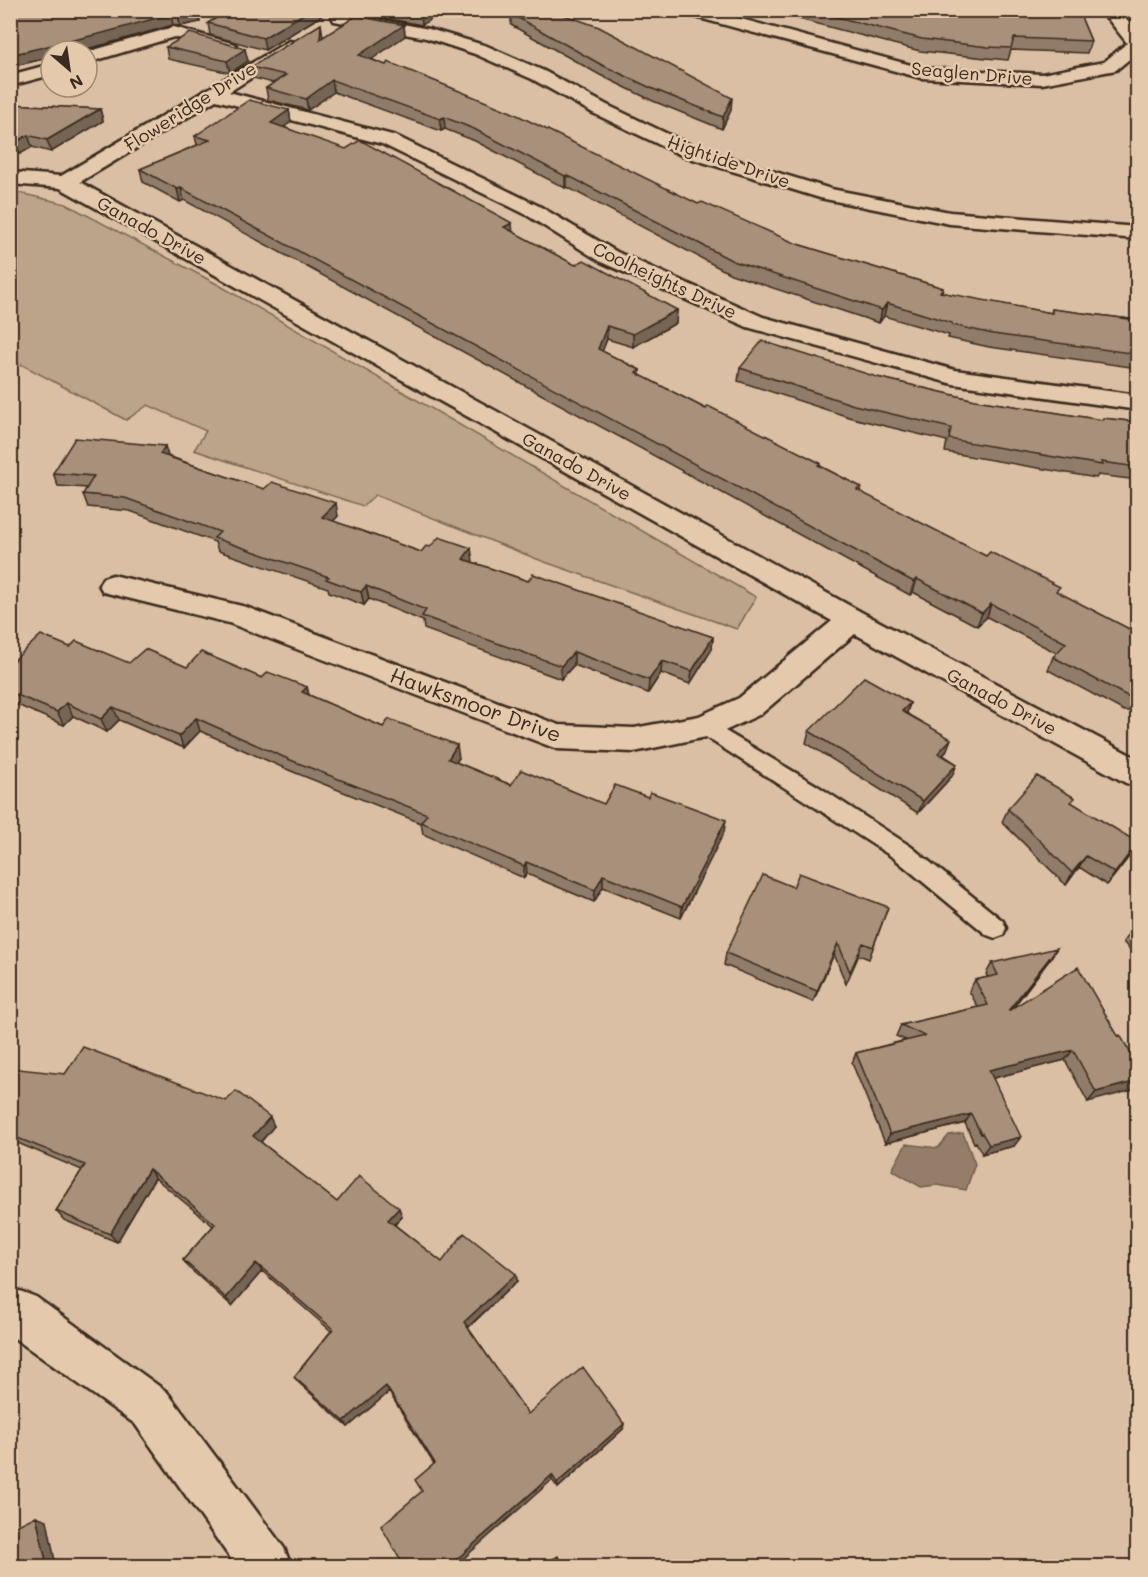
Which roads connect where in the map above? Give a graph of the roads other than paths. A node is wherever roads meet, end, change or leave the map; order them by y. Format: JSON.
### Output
{"nodes":[{"id":1,"x":687,"y":10,"type":"edge"},
{"id":2,"x":1104,"y":10,"type":"edge"},
{"id":3,"x":342,"y":14,"type":"edge"},
{"id":4,"x":99,"y":54,"type":"edge"},
{"id":5,"x":267,"y":58,"type":"junction"},
{"id":6,"x":39,"y":73,"type":"edge"},
{"id":7,"x":10,"y":81,"type":"edge"},
{"id":8,"x":214,"y":93,"type":"junction"},
{"id":9,"x":10,"y":178,"type":"edge"},
{"id":10,"x":65,"y":182,"type":"junction"},
{"id":11,"x":1137,"y":233,"type":"edge"},
{"id":12,"x":1137,"y":403,"type":"edge"},
{"id":13,"x":113,"y":585,"type":"dead end"},
{"id":14,"x":853,"y":620,"type":"junction"},
{"id":15,"x":705,"y":727,"type":"junction"},
{"id":16,"x":1137,"y":774,"type":"edge"},
{"id":17,"x":995,"y":928,"type":"dead end"},
{"id":18,"x":10,"y":1313,"type":"edge"},
{"id":19,"x":266,"y":1566,"type":"edge"}],
"edges":[{"from":1,"to":2,"type":"street","name":"Seaglen Drive"},
{"from":3,"to":5,"type":"street","name":"Floweridge Drive"},
{"from":3,"to":11,"type":"street","name":"Hightide Drive"},
{"from":4,"to":5,"type":"street"},
{"from":5,"to":8,"type":"street","name":"Floweridge Drive"},
{"from":6,"to":7,"type":"street"},
{"from":8,"to":10,"type":"street","name":"Floweridge Drive"},
{"from":8,"to":12,"type":"street","name":"Coolheights Drive"},
{"from":9,"to":10,"type":"street","name":"Ganado Drive"},
{"from":10,"to":14,"type":"street","name":"Ganado Drive"},
{"from":13,"to":15,"type":"street","name":"Hawksmoor Drive"},
{"from":14,"to":15,"type":"street","name":"Hawksmoor Drive"},
{"from":14,"to":16,"type":"street","name":"Ganado Drive"},
{"from":15,"to":17,"type":"lane"},
{"from":18,"to":19,"type":"street"}]}
